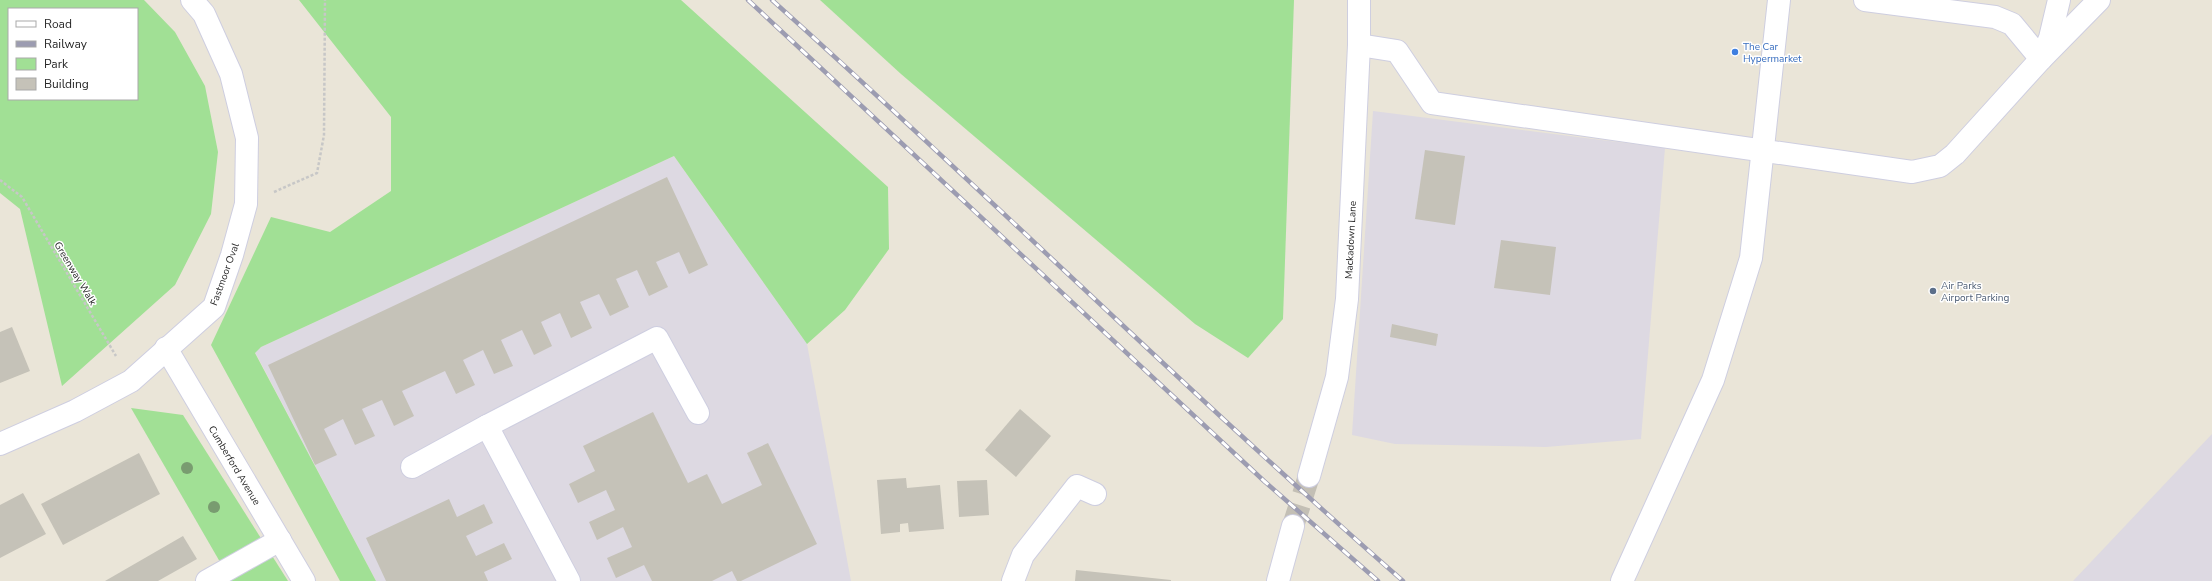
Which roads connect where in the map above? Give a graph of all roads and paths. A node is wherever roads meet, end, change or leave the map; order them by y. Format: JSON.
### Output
{"nodes":[{"id":1,"x":192,"y":0,"type":"edge"},
{"id":2,"x":324,"y":0,"type":"edge"},
{"id":3,"x":1359,"y":0,"type":"edge"},
{"id":4,"x":1779,"y":0,"type":"edge"},
{"id":5,"x":1865,"y":0,"type":"edge"},
{"id":6,"x":2059,"y":0,"type":"edge"},
{"id":7,"x":2099,"y":0,"type":"edge"},
{"id":8,"x":1359,"y":45,"type":"junction"},
{"id":9,"x":2041,"y":59,"type":"junction"},
{"id":10,"x":1764,"y":150,"type":"junction"},
{"id":11,"x":0,"y":180,"type":"edge"},
{"id":12,"x":246,"y":204,"type":"junction"},
{"id":13,"x":166,"y":348,"type":"junction"},
{"id":14,"x":131,"y":381,"type":"junction"},
{"id":15,"x":698,"y":413,"type":"dead end"},
{"id":16,"x":486,"y":426,"type":"junction"},
{"id":17,"x":0,"y":444,"type":"edge"},
{"id":18,"x":412,"y":467,"type":"dead end"},
{"id":19,"x":1309,"y":476,"type":"tunnel mouth"},
{"id":20,"x":1095,"y":494,"type":"dead end"},
{"id":21,"x":1293,"y":526,"type":"tunnel mouth"},
{"id":22,"x":280,"y":540,"type":"junction"},
{"id":23,"x":207,"y":581,"type":"edge"},
{"id":24,"x":304,"y":581,"type":"edge"},
{"id":25,"x":569,"y":581,"type":"edge"},
{"id":26,"x":1013,"y":581,"type":"edge"},
{"id":27,"x":1278,"y":581,"type":"edge"},
{"id":28,"x":1622,"y":581,"type":"edge"}],
"edges":[{"from":1,"to":12,"type":"street","name":"Fastmoor Oval"},
{"from":2,"to":12,"type":"path"},
{"from":3,"to":8,"type":"street","name":"Mackadown Lane"},
{"from":4,"to":10,"type":"street"},
{"from":5,"to":9,"type":"street"},
{"from":6,"to":9,"type":"street"},
{"from":7,"to":9,"type":"street"},
{"from":8,"to":10,"type":"street"},
{"from":8,"to":19,"type":"street","name":"Mackadown Lane"},
{"from":9,"to":10,"type":"street"},
{"from":10,"to":28,"type":"street"},
{"from":11,"to":14,"type":"path","name":"Greenway Walk"},
{"from":12,"to":13,"type":"street","name":"Fastmoor Oval"},
{"from":13,"to":14,"type":"street","name":"Fastmoor Oval"},
{"from":13,"to":22,"type":"street","name":"Cumberford Avenue"},
{"from":14,"to":17,"type":"street","name":"Fastmoor Oval"},
{"from":15,"to":16,"type":"street"},
{"from":16,"to":18,"type":"street"},
{"from":16,"to":25,"type":"street"},
{"from":20,"to":26,"type":"street"},
{"from":21,"to":27,"type":"street"},
{"from":22,"to":23,"type":"street"},
{"from":22,"to":24,"type":"street","name":"Cumberford Avenue"}]}
